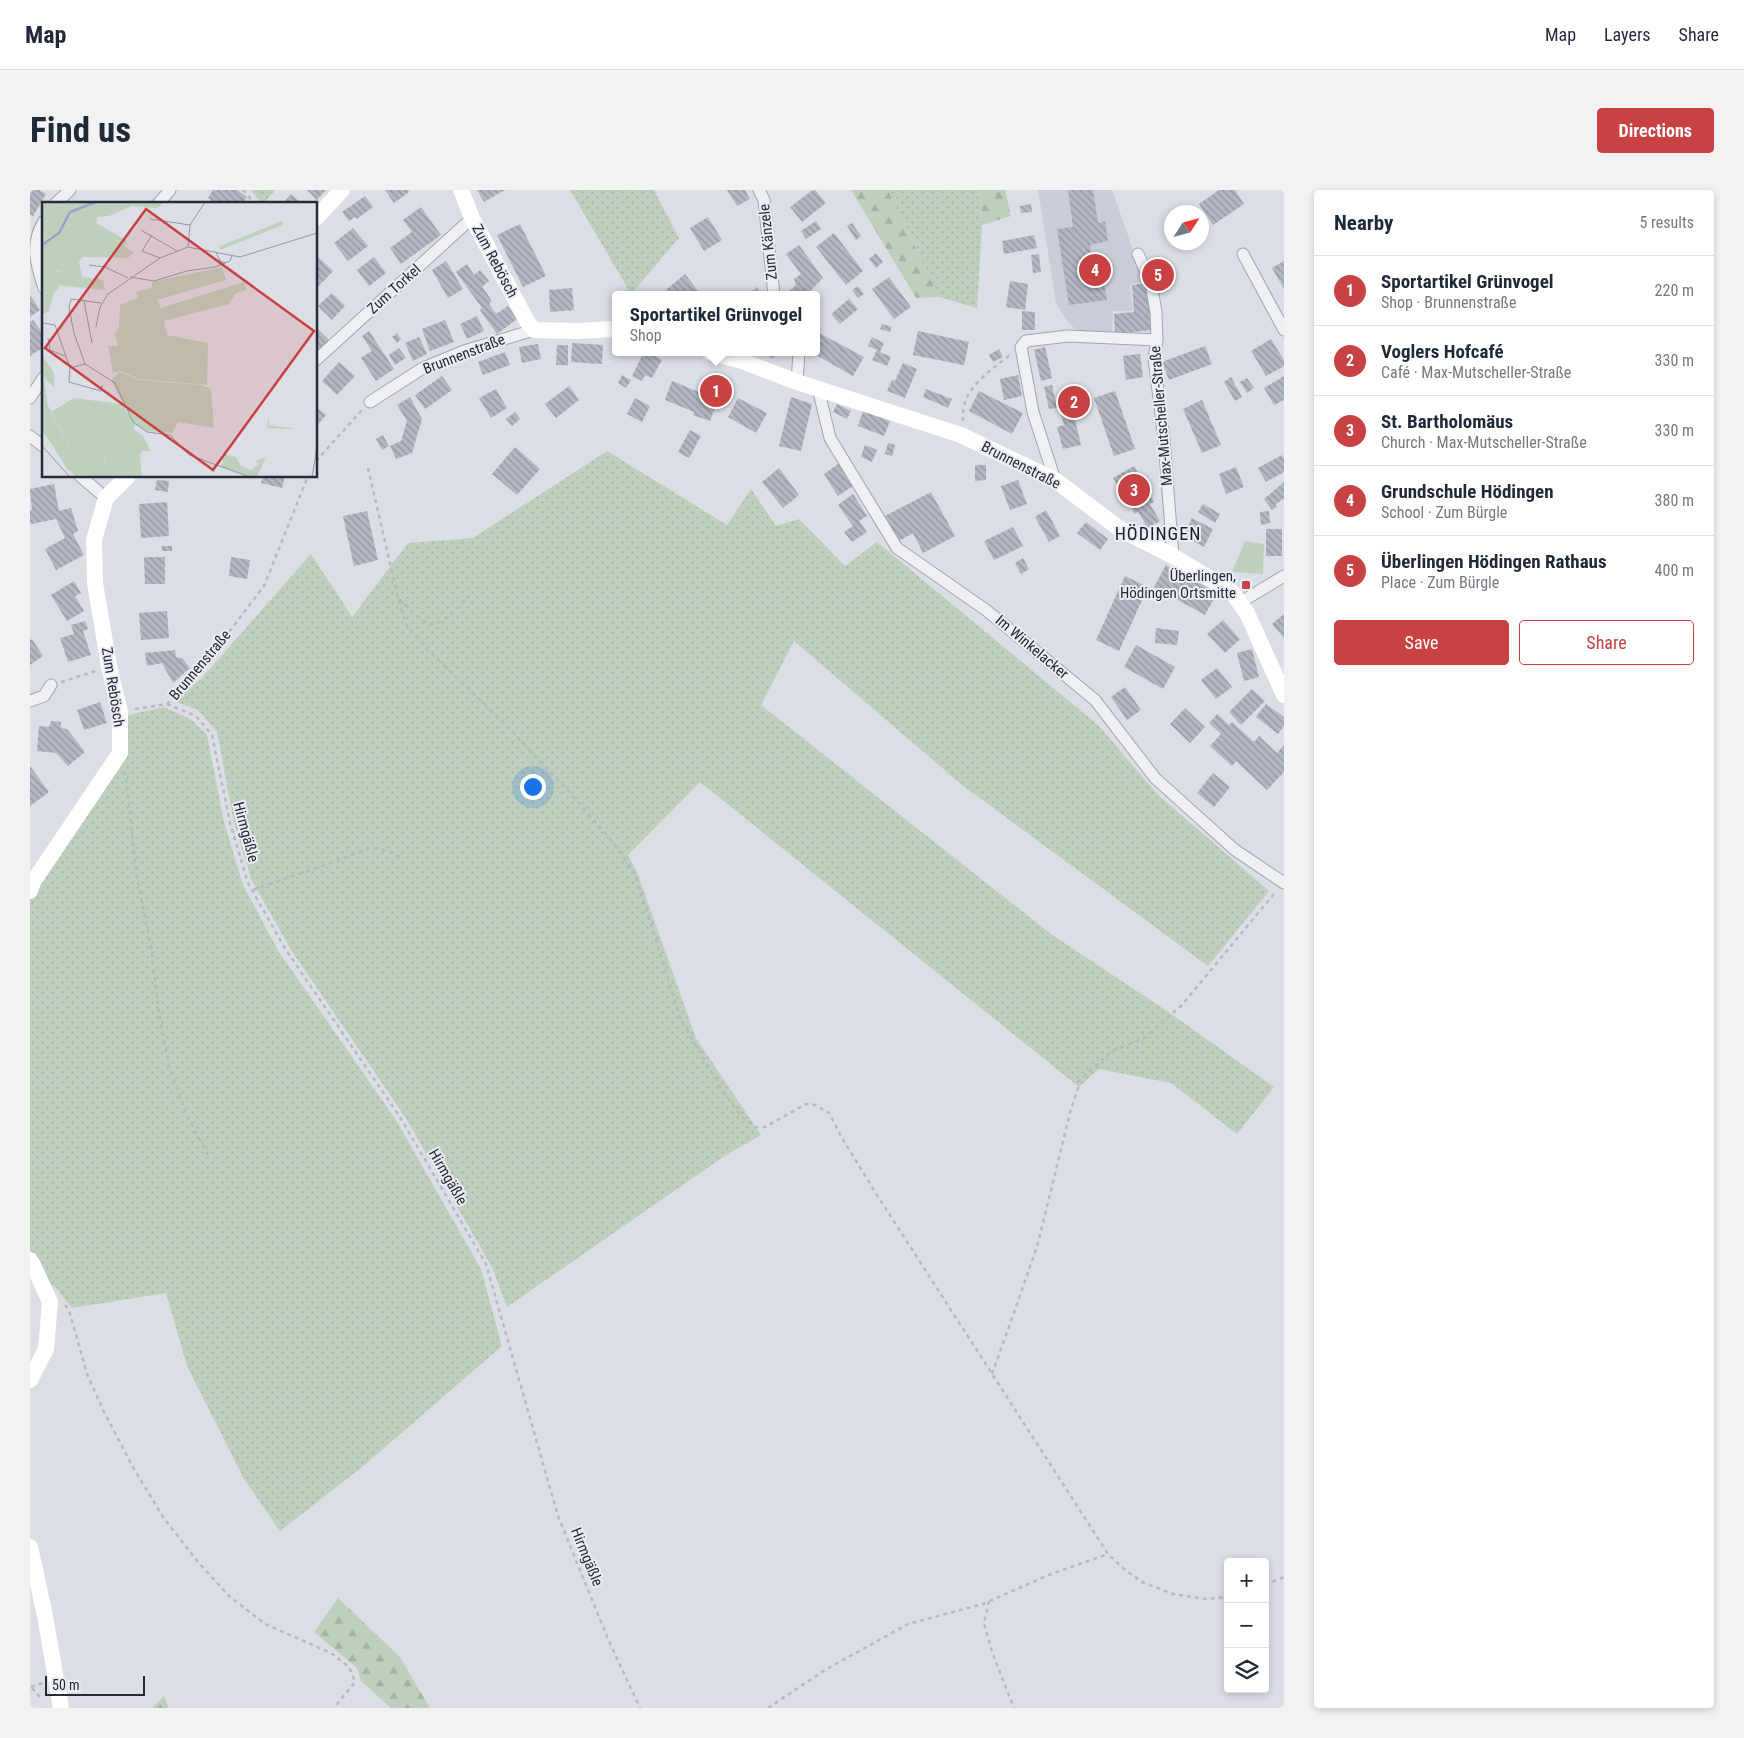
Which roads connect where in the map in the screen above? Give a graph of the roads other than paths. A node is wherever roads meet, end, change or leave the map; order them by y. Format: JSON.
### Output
{"nodes":[{"id":1,"x":70,"y":190,"type":"edge"},
{"id":2,"x":170,"y":190,"type":"edge"},
{"id":3,"x":342,"y":190,"type":"edge"},
{"id":4,"x":461,"y":190,"type":"edge"},
{"id":5,"x":759,"y":190,"type":"edge"},
{"id":6,"x":57,"y":202,"type":"edge"},
{"id":7,"x":160,"y":202,"type":"edge"},
{"id":8,"x":318,"y":216,"type":"edge"},
{"id":9,"x":472,"y":218,"type":"junction"},
{"id":10,"x":42,"y":223,"type":"edge"},
{"id":11,"x":1138,"y":254,"type":"dead end"},
{"id":12,"x":1243,"y":254,"type":"dead end"},
{"id":13,"x":42,"y":282,"type":"edge"},
{"id":14,"x":774,"y":291,"type":"edge"},
{"id":15,"x":612,"y":329,"type":"edge"},
{"id":16,"x":534,"y":330,"type":"junction"},
{"id":17,"x":1284,"y":330,"type":"edge"},
{"id":18,"x":1157,"y":340,"type":"junction"},
{"id":19,"x":724,"y":356,"type":"edge"},
{"id":20,"x":799,"y":356,"type":"edge"},
{"id":21,"x":318,"y":358,"type":"edge"},
{"id":22,"x":42,"y":379,"type":"edge"},
{"id":23,"x":797,"y":382,"type":"junction"},
{"id":24,"x":818,"y":388,"type":"junction"},
{"id":25,"x":30,"y":398,"type":"edge"},
{"id":26,"x":370,"y":402,"type":"road end"},
{"id":27,"x":30,"y":436,"type":"edge"},
{"id":28,"x":42,"y":445,"type":"edge"},
{"id":29,"x":82,"y":478,"type":"edge"},
{"id":30,"x":126,"y":478,"type":"edge"},
{"id":31,"x":1055,"y":480,"type":"junction"},
{"id":32,"x":106,"y":498,"type":"junction"},
{"id":33,"x":1173,"y":556,"type":"junction"},
{"id":34,"x":1284,"y":576,"type":"edge"},
{"id":35,"x":1241,"y":602,"type":"junction"},
{"id":36,"x":51,"y":685,"type":"road end"},
{"id":37,"x":1284,"y":695,"type":"edge"},
{"id":38,"x":30,"y":701,"type":"edge"},
{"id":39,"x":1280,"y":881,"type":"edge"},
{"id":40,"x":32,"y":887,"type":"edge"},
{"id":41,"x":30,"y":1260,"type":"edge"},
{"id":42,"x":30,"y":1380,"type":"edge"},
{"id":43,"x":30,"y":1547,"type":"edge"},
{"id":44,"x":61,"y":1708,"type":"edge"}],
"edges":[{"from":1,"to":6,"type":"street"},
{"from":2,"to":7,"type":"street"},
{"from":3,"to":8,"type":"street"},
{"from":4,"to":9,"type":"street","name":"Zum Rebösch"},
{"from":5,"to":14,"type":"street","name":"Zum Känzele"},
{"from":9,"to":16,"type":"street","name":"Zum Rebösch"},
{"from":9,"to":21,"type":"street","name":"Zum Torkel"},
{"from":10,"to":13,"type":"street"},
{"from":11,"to":18,"type":"street"},
{"from":12,"to":17,"type":"street"},
{"from":15,"to":16,"type":"street","name":"Brunnenstraße"},
{"from":16,"to":26,"type":"street","name":"Brunnenstraße"},
{"from":18,"to":31,"type":"street","name":"Max-Mutscheller-Straße"},
{"from":18,"to":33,"type":"street","name":"Max-Mutscheller-Straße"},
{"from":19,"to":23,"type":"street","name":"Brunnenstraße"},
{"from":20,"to":23,"type":"street"},
{"from":22,"to":25,"type":"street"},
{"from":23,"to":24,"type":"street","name":"Brunnenstraße"},
{"from":24,"to":31,"type":"street","name":"Brunnenstraße"},
{"from":24,"to":39,"type":"street","name":"Im Winkelacker"},
{"from":27,"to":28,"type":"street"},
{"from":29,"to":32,"type":"street"},
{"from":30,"to":32,"type":"street","name":"Zum Rebösch"},
{"from":31,"to":33,"type":"street","name":"Brunnenstraße"},
{"from":32,"to":40,"type":"street","name":"Zum Rebösch"},
{"from":33,"to":35,"type":"street","name":"Brunnenstraße"},
{"from":34,"to":35,"type":"street"},
{"from":35,"to":37,"type":"street","name":"Brunnenstraße"},
{"from":36,"to":38,"type":"street"},
{"from":41,"to":42,"type":"street"},
{"from":43,"to":44,"type":"street"}]}
